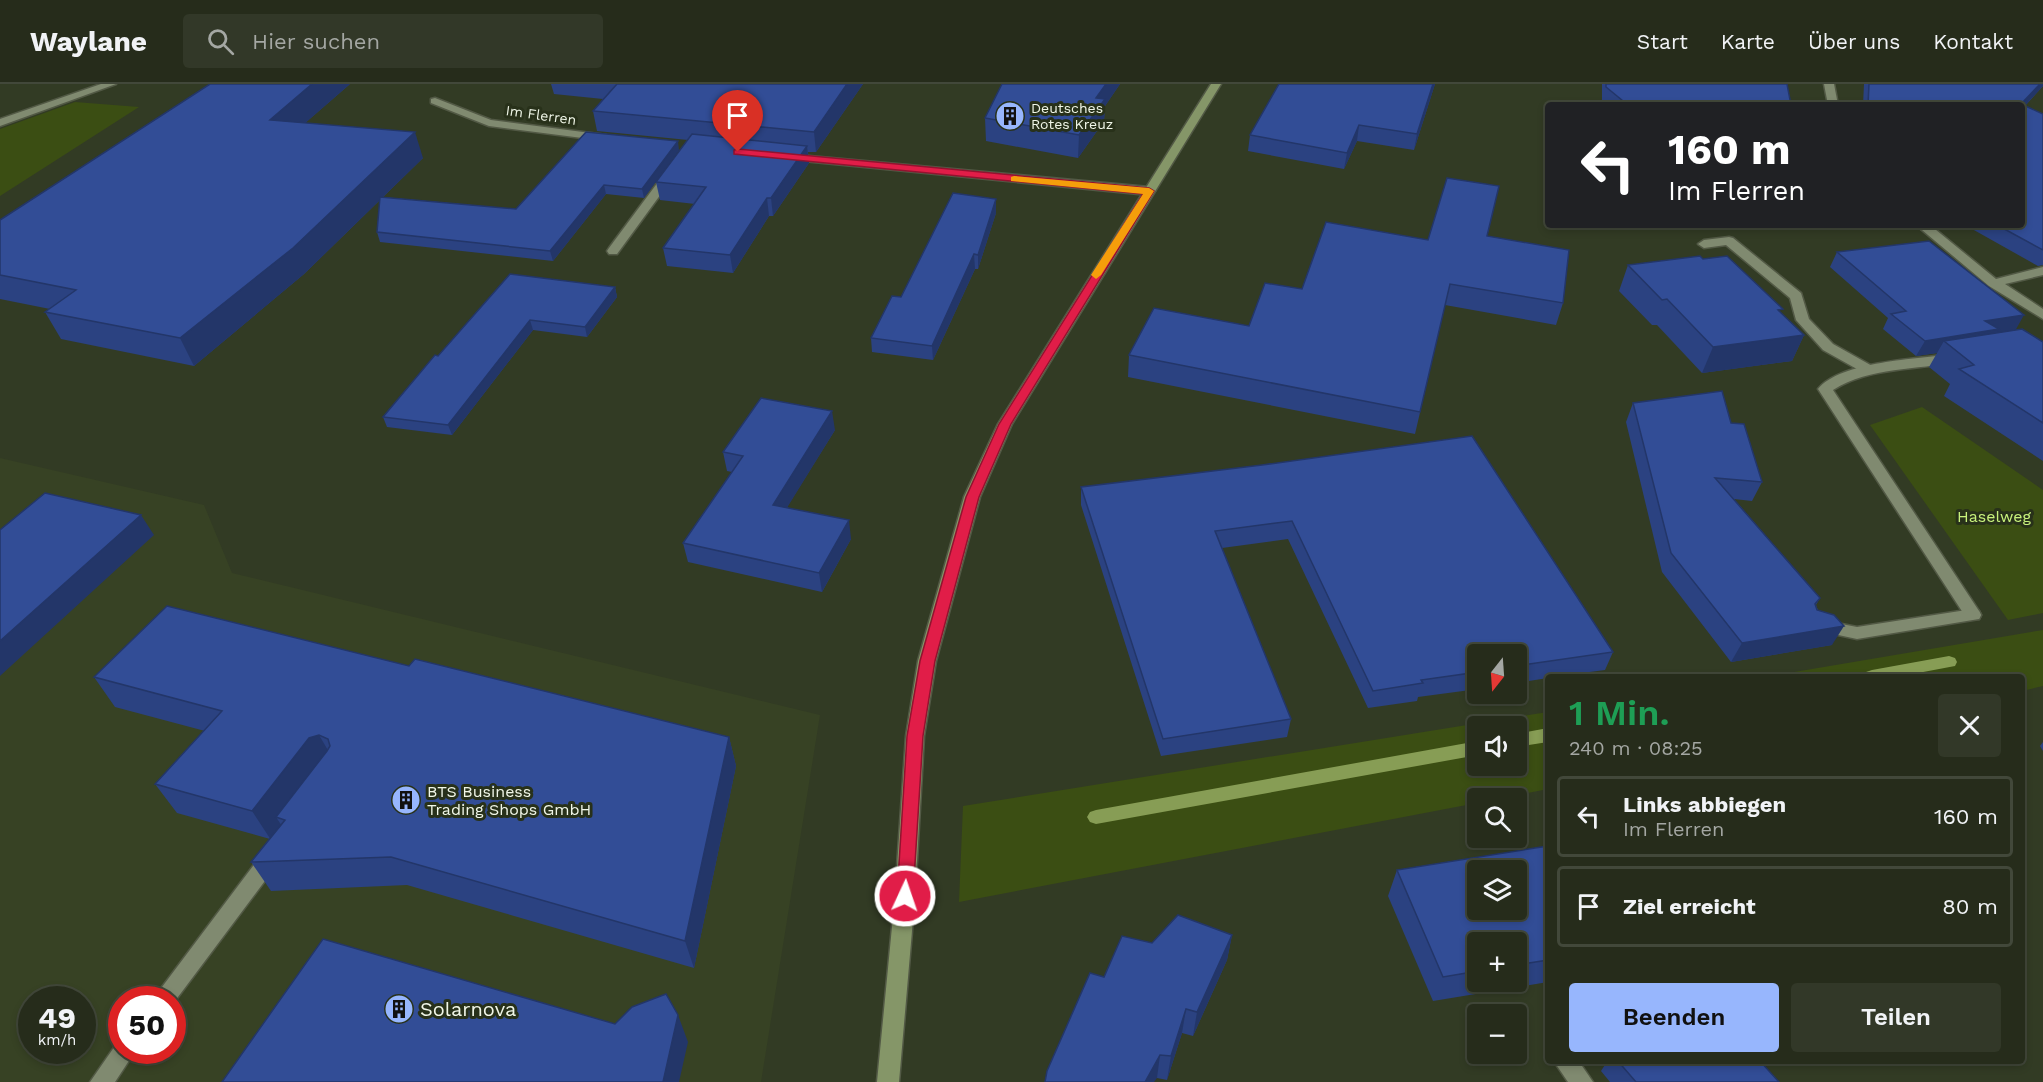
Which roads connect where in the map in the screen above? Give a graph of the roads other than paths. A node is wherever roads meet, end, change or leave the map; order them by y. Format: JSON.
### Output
{"nodes":[{"id":1,"x":111,"y":84,"type":"edge"},
{"id":2,"x":1216,"y":84,"type":"edge"},
{"id":3,"x":1829,"y":84,"type":"edge"},
{"id":4,"x":435,"y":101,"type":"dead end"},
{"id":5,"x":1832,"y":102,"type":"edge"},
{"id":6,"x":0,"y":123,"type":"edge"},
{"id":7,"x":622,"y":140,"type":"edge"},
{"id":8,"x":773,"y":155,"type":"edge"},
{"id":9,"x":676,"y":166,"type":"edge"},
{"id":10,"x":1149,"y":191,"type":"junction"},
{"id":11,"x":1926,"y":228,"type":"edge"},
{"id":12,"x":1704,"y":244,"type":"dead end"},
{"id":13,"x":613,"y":250,"type":"dead end"},
{"id":14,"x":2043,"y":271,"type":"edge"},
{"id":15,"x":1994,"y":283,"type":"junction"},
{"id":16,"x":2043,"y":315,"type":"edge"},
{"id":17,"x":1965,"y":356,"type":"edge"},
{"id":18,"x":1869,"y":370,"type":"junction"},
{"id":19,"x":1814,"y":624,"type":"edge"},
{"id":20,"x":284,"y":841,"type":"edge"},
{"id":21,"x":174,"y":986,"type":"edge"},
{"id":22,"x":114,"y":1064,"type":"edge"},
{"id":23,"x":1567,"y":1064,"type":"edge"},
{"id":24,"x":101,"y":1082,"type":"edge"},
{"id":25,"x":888,"y":1082,"type":"edge"},
{"id":26,"x":1582,"y":1082,"type":"edge"}],
"edges":[{"from":1,"to":6,"type":"street"},
{"from":2,"to":10,"type":"main road"},
{"from":3,"to":5,"type":"street"},
{"from":4,"to":7,"type":"street","name":"Im Flerren"},
{"from":8,"to":10,"type":"street"},
{"from":9,"to":13,"type":"street"},
{"from":10,"to":25,"type":"main road"},
{"from":11,"to":15,"type":"street"},
{"from":12,"to":18,"type":"street"},
{"from":14,"to":15,"type":"street"},
{"from":15,"to":16,"type":"street"},
{"from":17,"to":18,"type":"street"},
{"from":18,"to":19,"type":"street"},
{"from":20,"to":21,"type":"street"},
{"from":22,"to":24,"type":"street"},
{"from":23,"to":26,"type":"street"}]}
